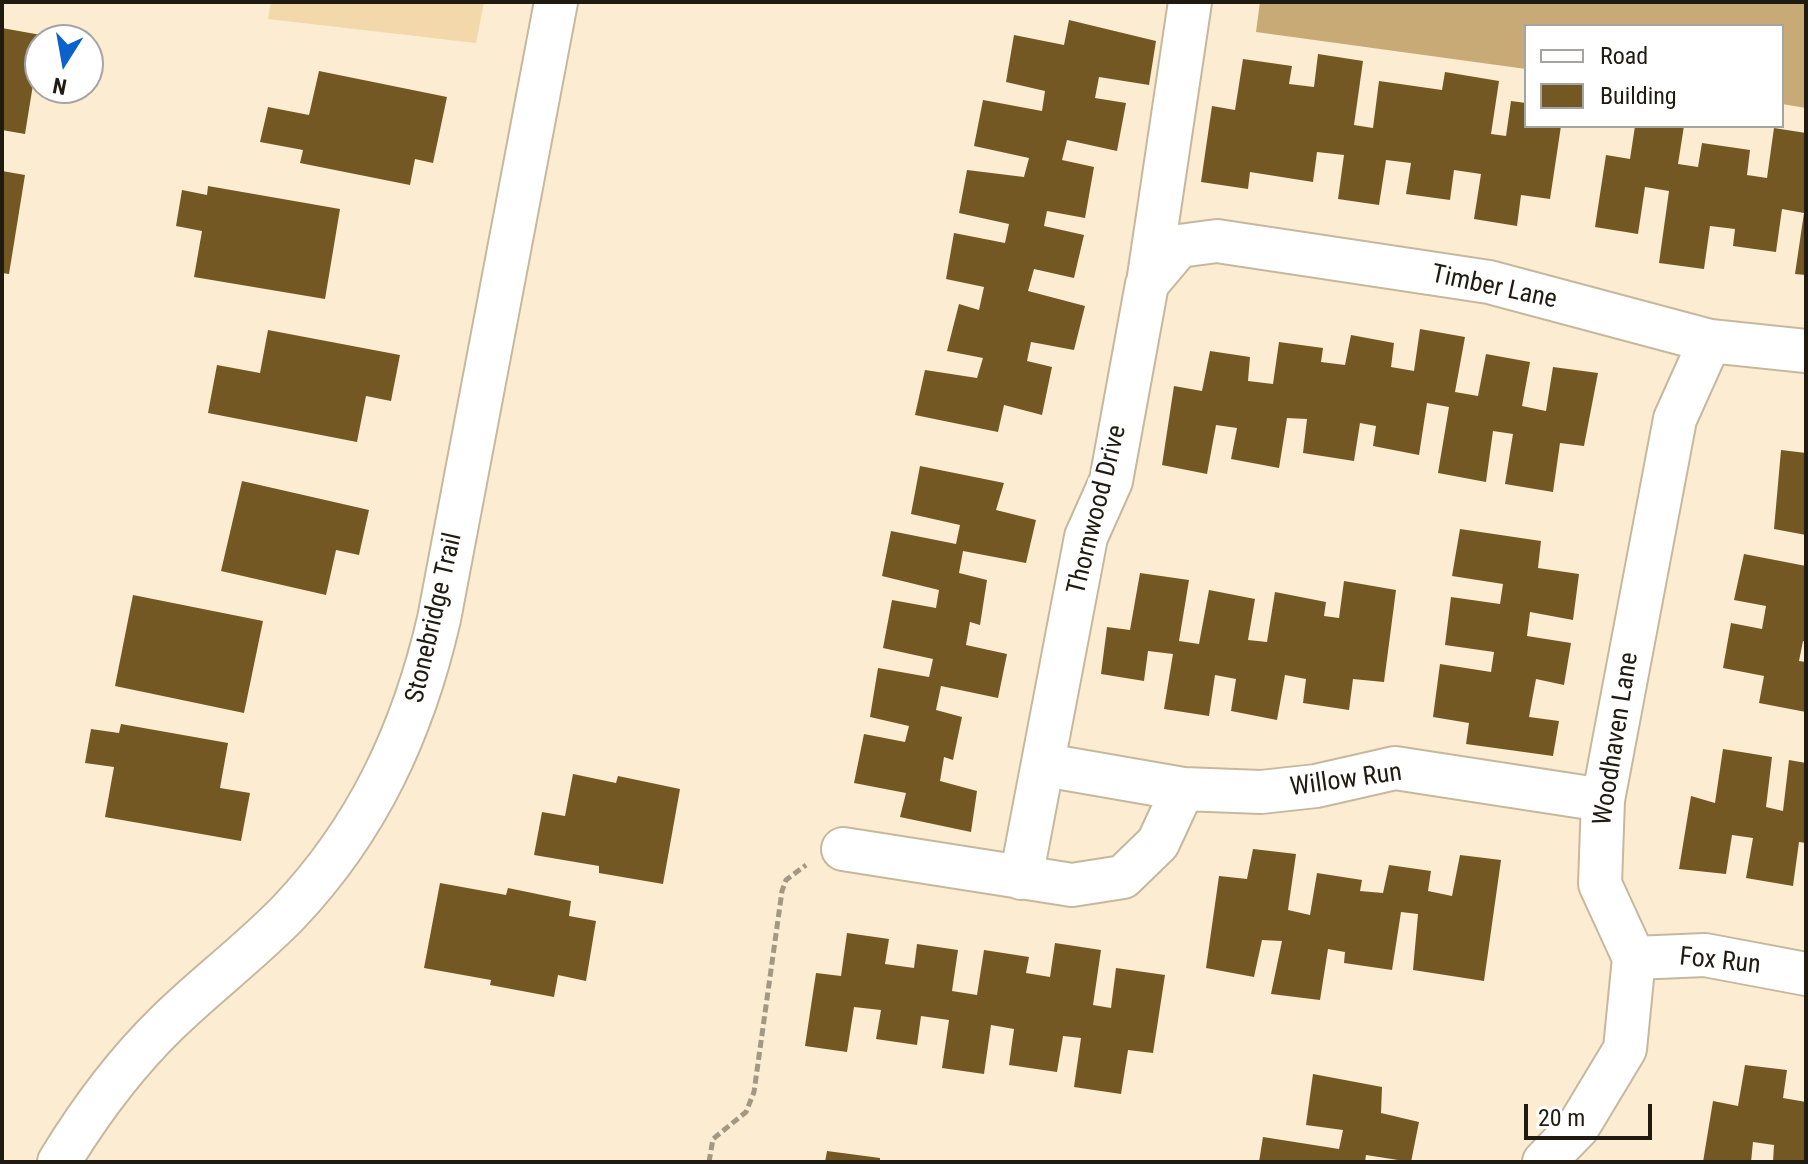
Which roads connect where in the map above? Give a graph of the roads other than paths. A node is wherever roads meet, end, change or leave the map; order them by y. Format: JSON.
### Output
{"nodes":[{"id":1,"x":556,"y":2,"type":"edge"},
{"id":2,"x":1190,"y":2,"type":"edge"},
{"id":3,"x":1162,"y":187,"type":"junction"},
{"id":4,"x":1198,"y":243,"type":"junction"},
{"id":5,"x":1147,"y":284,"type":"junction"},
{"id":6,"x":1710,"y":341,"type":"junction"},
{"id":7,"x":1806,"y":351,"type":"edge"},
{"id":8,"x":1045,"y":765,"type":"junction"},
{"id":9,"x":1183,"y":789,"type":"junction"},
{"id":10,"x":1603,"y":800,"type":"junction"},
{"id":11,"x":843,"y":849,"type":"road end"},
{"id":12,"x":1021,"y":878,"type":"junction"},
{"id":13,"x":1634,"y":958,"type":"junction"},
{"id":14,"x":1806,"y":974,"type":"edge"},
{"id":15,"x":59,"y":1162,"type":"edge"},
{"id":16,"x":1544,"y":1162,"type":"edge"}],
"edges":[{"from":1,"to":15,"type":"street","name":"Stonebridge Trail"},
{"from":2,"to":3,"type":"street"},
{"from":3,"to":4,"type":"street"},
{"from":3,"to":5,"type":"street"},
{"from":4,"to":5,"type":"street","name":"Thornwood Drive"},
{"from":4,"to":6,"type":"street","name":"Timber Lane"},
{"from":5,"to":8,"type":"street","name":"Thornwood Drive"},
{"from":6,"to":7,"type":"street","name":"Timber Lane"},
{"from":6,"to":10,"type":"street","name":"Woodhaven Lane"},
{"from":8,"to":9,"type":"street","name":"Willow Run"},
{"from":8,"to":12,"type":"street","name":"Thornwood Drive"},
{"from":9,"to":10,"type":"street","name":"Willow Run"},
{"from":9,"to":12,"type":"street"},
{"from":10,"to":13,"type":"street","name":"Woodhaven Lane"},
{"from":11,"to":12,"type":"street"},
{"from":13,"to":14,"type":"street","name":"Fox Run"},
{"from":13,"to":16,"type":"street"}]}
